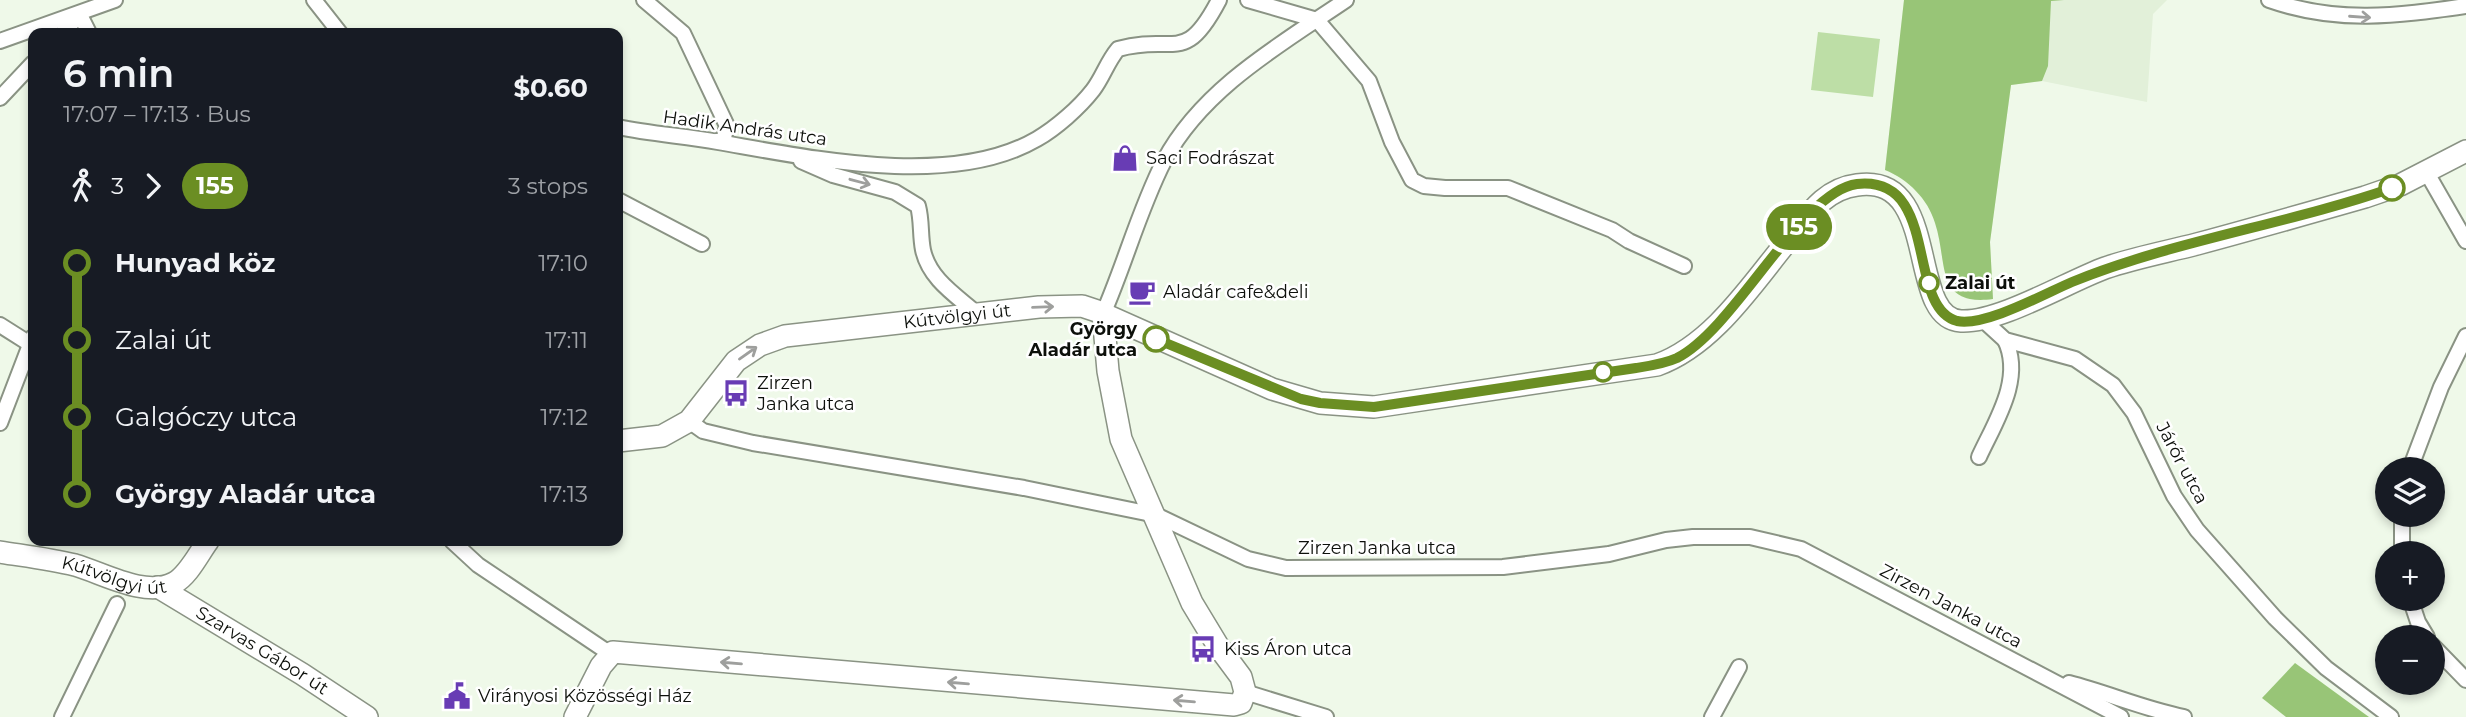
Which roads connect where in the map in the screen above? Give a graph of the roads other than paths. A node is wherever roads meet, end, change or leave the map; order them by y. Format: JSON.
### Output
{"nodes":[{"id":1,"x":115,"y":0,"type":"edge"},
{"id":2,"x":314,"y":0,"type":"edge"},
{"id":3,"x":644,"y":0,"type":"edge"},
{"id":4,"x":1219,"y":0,"type":"edge"},
{"id":5,"x":1248,"y":0,"type":"edge"},
{"id":6,"x":1346,"y":0,"type":"edge"},
{"id":7,"x":2269,"y":0,"type":"edge"},
{"id":8,"x":2466,"y":6,"type":"edge"},
{"id":9,"x":80,"y":15,"type":"junction"},
{"id":10,"x":1317,"y":20,"type":"junction"},
{"id":11,"x":40,"y":28,"type":"edge"},
{"id":12,"x":67,"y":28,"type":"edge"},
{"id":13,"x":86,"y":28,"type":"edge"},
{"id":14,"x":336,"y":28,"type":"edge"},
{"id":15,"x":28,"y":32,"type":"edge"},
{"id":16,"x":0,"y":41,"type":"edge"},
{"id":17,"x":28,"y":68,"type":"edge"},
{"id":18,"x":0,"y":98,"type":"edge"},
{"id":19,"x":623,"y":128,"type":"edge"},
{"id":20,"x":716,"y":141,"type":"junction"},
{"id":21,"x":2466,"y":151,"type":"edge"},
{"id":22,"x":797,"y":158,"type":"junction"},
{"id":23,"x":2427,"y":173,"type":"junction"},
{"id":24,"x":623,"y":203,"type":"edge"},
{"id":25,"x":2466,"y":241,"type":"edge"},
{"id":26,"x":702,"y":244,"type":"dead end"},
{"id":27,"x":1684,"y":266,"type":"dead end"},
{"id":28,"x":975,"y":312,"type":"junction"},
{"id":29,"x":1103,"y":314,"type":"junction"},
{"id":30,"x":1982,"y":318,"type":"junction"},
{"id":31,"x":0,"y":325,"type":"edge"},
{"id":32,"x":2466,"y":336,"type":"edge"},
{"id":33,"x":28,"y":339,"type":"edge"},
{"id":34,"x":2005,"y":340,"type":"junction"},
{"id":35,"x":28,"y":351,"type":"edge"},
{"id":36,"x":689,"y":421,"type":"junction"},
{"id":37,"x":0,"y":423,"type":"edge"},
{"id":38,"x":623,"y":440,"type":"edge"},
{"id":39,"x":1979,"y":457,"type":"dead end"},
{"id":40,"x":2415,"y":457,"type":"edge"},
{"id":41,"x":1156,"y":515,"type":"junction"},
{"id":42,"x":204,"y":546,"type":"edge"},
{"id":43,"x":458,"y":546,"type":"edge"},
{"id":44,"x":0,"y":552,"type":"edge"},
{"id":45,"x":158,"y":587,"type":"junction"},
{"id":46,"x":117,"y":604,"type":"dead end"},
{"id":47,"x":609,"y":653,"type":"junction"},
{"id":48,"x":2445,"y":658,"type":"edge"},
{"id":49,"x":1739,"y":667,"type":"dead end"},
{"id":50,"x":2050,"y":679,"type":"junction"},
{"id":51,"x":2466,"y":680,"type":"edge"},
{"id":52,"x":1245,"y":692,"type":"junction"},
{"id":53,"x":62,"y":717,"type":"edge"},
{"id":54,"x":367,"y":717,"type":"edge"},
{"id":55,"x":575,"y":717,"type":"edge"},
{"id":56,"x":1326,"y":717,"type":"edge"},
{"id":57,"x":1712,"y":717,"type":"edge"},
{"id":58,"x":2121,"y":717,"type":"edge"},
{"id":59,"x":2184,"y":717,"type":"edge"},
{"id":60,"x":2391,"y":717,"type":"edge"}],
"edges":[{"from":1,"to":9,"type":"street"},
{"from":2,"to":14,"type":"street"},
{"from":3,"to":20,"type":"street"},
{"from":4,"to":22,"type":"street","name":"Hadik András utca"},
{"from":5,"to":10,"type":"street"},
{"from":6,"to":10,"type":"street"},
{"from":7,"to":8,"type":"street","one_way":true},
{"from":9,"to":11,"type":"street"},
{"from":9,"to":12,"type":"street"},
{"from":9,"to":13,"type":"street"},
{"from":10,"to":27,"type":"street"},
{"from":10,"to":29,"type":"street"},
{"from":15,"to":16,"type":"street"},
{"from":17,"to":18,"type":"street"},
{"from":19,"to":20,"type":"street","name":"Hadik András utca"},
{"from":20,"to":22,"type":"street","name":"Hadik András utca"},
{"from":21,"to":23,"type":"street","name":"Kútvölgyi út"},
{"from":22,"to":28,"type":"street","one_way":true},
{"from":23,"to":25,"type":"street"},
{"from":23,"to":30,"type":"street","name":"Kútvölgyi út"},
{"from":24,"to":26,"type":"street"},
{"from":28,"to":29,"type":"street","name":"Kútvölgyi út","one_way":true},
{"from":36,"to":28,"type":"street","name":"Kútvölgyi út","one_way":true},
{"from":29,"to":30,"type":"street","name":"Kútvölgyi út"},
{"from":29,"to":41,"type":"street"},
{"from":30,"to":34,"type":"street","name":"Járőr utca"},
{"from":31,"to":33,"type":"street"},
{"from":32,"to":40,"type":"street"},
{"from":34,"to":39,"type":"street"},
{"from":34,"to":60,"type":"street","name":"Járőr utca"},
{"from":35,"to":37,"type":"street"},
{"from":36,"to":38,"type":"street","name":"Kútvölgyi út"},
{"from":36,"to":41,"type":"street","name":"Zirzen Janka utca"},
{"from":41,"to":50,"type":"street","name":"Zirzen Janka utca"},
{"from":41,"to":52,"type":"street"},
{"from":42,"to":45,"type":"street","name":"Kútvölgyi út"},
{"from":43,"to":47,"type":"street"},
{"from":44,"to":45,"type":"street","name":"Kútvölgyi út"},
{"from":45,"to":54,"type":"street","name":"Szarvas Gábor út"},
{"from":46,"to":53,"type":"street"},
{"from":52,"to":47,"type":"street","one_way":true},
{"from":47,"to":55,"type":"street"},
{"from":48,"to":51,"type":"street"},
{"from":49,"to":57,"type":"street"},
{"from":50,"to":58,"type":"street","name":"Zirzen Janka utca"},
{"from":50,"to":59,"type":"street","name":"Zirzen Janka utca"},
{"from":52,"to":56,"type":"street"}]}
